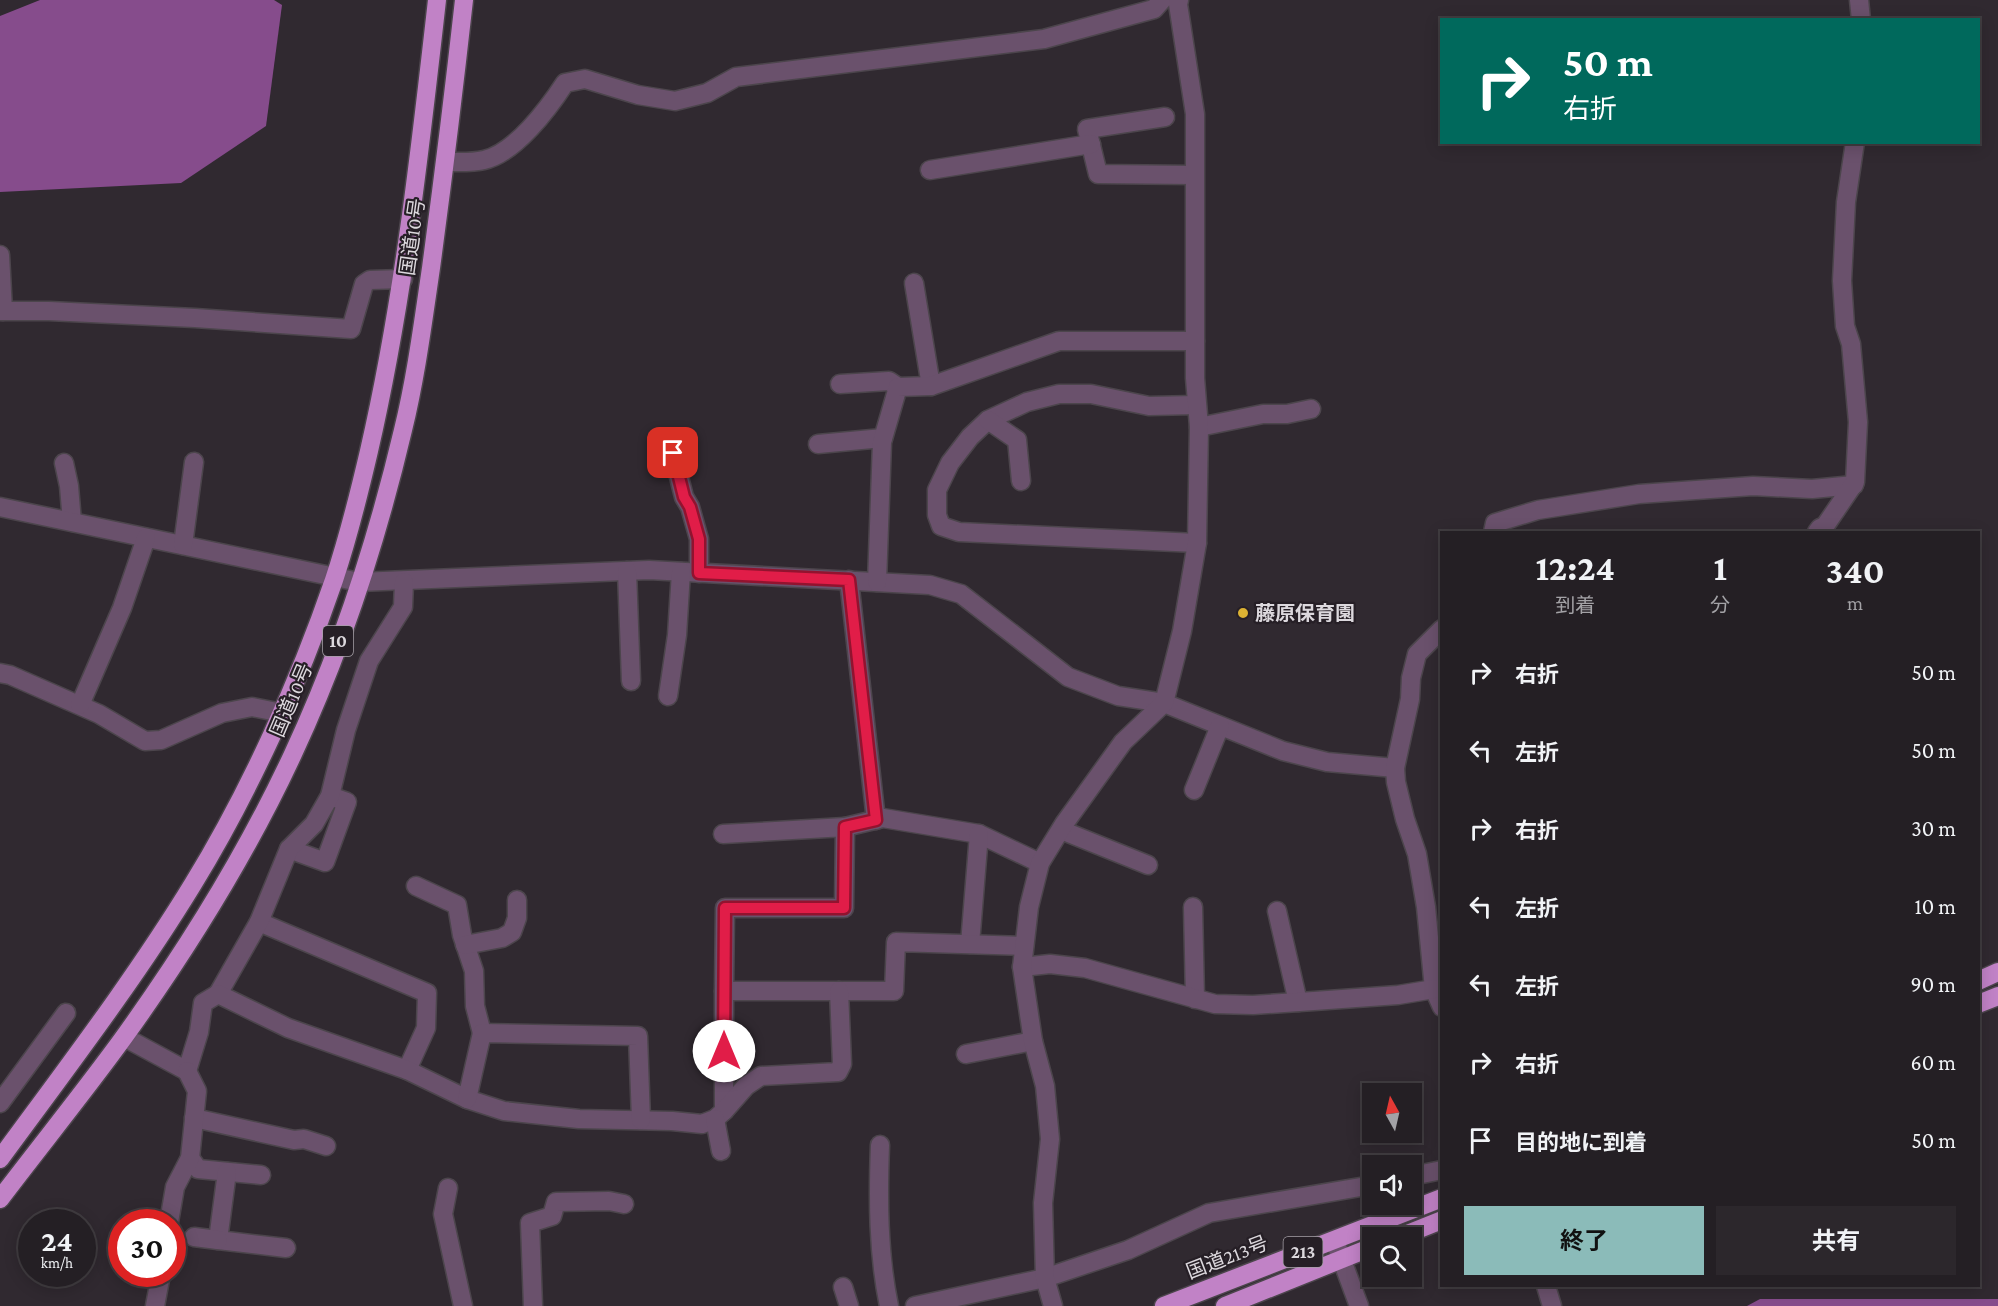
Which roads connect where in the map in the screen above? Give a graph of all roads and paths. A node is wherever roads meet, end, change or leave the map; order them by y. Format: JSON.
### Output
{"nodes":[{"id":1,"x":437,"y":0,"type":"edge"},
{"id":2,"x":464,"y":0,"type":"edge"},
{"id":3,"x":1162,"y":0,"type":"edge"},
{"id":4,"x":1179,"y":0,"type":"edge"},
{"id":5,"x":1859,"y":0,"type":"edge"},
{"id":6,"x":1861,"y":18,"type":"edge"},
{"id":7,"x":1165,"y":117,"type":"dead end"},
{"id":8,"x":1091,"y":144,"type":"junction"},
{"id":9,"x":1855,"y":144,"type":"edge"},
{"id":10,"x":446,"y":162,"type":"junction"},
{"id":11,"x":930,"y":170,"type":"dead end"},
{"id":12,"x":1194,"y":175,"type":"junction"},
{"id":13,"x":0,"y":255,"type":"edge"},
{"id":14,"x":403,"y":279,"type":"junction"},
{"id":15,"x":914,"y":284,"type":"dead end"},
{"id":16,"x":1,"y":311,"type":"edge"},
{"id":17,"x":1196,"y":341,"type":"junction"},
{"id":18,"x":840,"y":384,"type":"dead end"},
{"id":19,"x":931,"y":386,"type":"junction"},
{"id":20,"x":898,"y":387,"type":"junction"},
{"id":21,"x":1196,"y":405,"type":"junction"},
{"id":22,"x":1311,"y":409,"type":"dead end"},
{"id":23,"x":988,"y":420,"type":"junction"},
{"id":24,"x":1198,"y":427,"type":"junction"},
{"id":25,"x":883,"y":438,"type":"junction"},
{"id":26,"x":818,"y":444,"type":"dead end"},
{"id":27,"x":673,"y":453,"type":"dead end"},
{"id":28,"x":194,"y":462,"type":"dead end"},
{"id":29,"x":64,"y":463,"type":"dead end"},
{"id":30,"x":1021,"y":481,"type":"dead end"},
{"id":31,"x":1854,"y":485,"type":"junction"},
{"id":32,"x":0,"y":507,"type":"edge"},
{"id":33,"x":72,"y":522,"type":"junction"},
{"id":34,"x":1493,"y":531,"type":"edge"},
{"id":35,"x":1818,"y":531,"type":"edge"},
{"id":36,"x":146,"y":538,"type":"junction"},
{"id":37,"x":1197,"y":543,"type":"junction"},
{"id":38,"x":183,"y":545,"type":"junction"},
{"id":39,"x":627,"y":572,"type":"junction"},
{"id":40,"x":690,"y":572,"type":"junction"},
{"id":41,"x":335,"y":577,"type":"junction"},
{"id":42,"x":849,"y":580,"type":"junction"},
{"id":43,"x":359,"y":582,"type":"junction"},
{"id":44,"x":404,"y":582,"type":"junction"},
{"id":45,"x":877,"y":582,"type":"junction"},
{"id":46,"x":1440,"y":631,"type":"edge"},
{"id":47,"x":0,"y":673,"type":"edge"},
{"id":48,"x":631,"y":681,"type":"dead end"},
{"id":49,"x":668,"y":696,"type":"dead end"},
{"id":50,"x":1164,"y":703,"type":"junction"},
{"id":51,"x":80,"y":705,"type":"junction"},
{"id":52,"x":282,"y":712,"type":"junction"},
{"id":53,"x":1220,"y":726,"type":"junction"},
{"id":54,"x":1395,"y":768,"type":"junction"},
{"id":55,"x":1194,"y":790,"type":"dead end"},
{"id":56,"x":330,"y":796,"type":"junction"},
{"id":57,"x":876,"y":820,"type":"junction"},
{"id":58,"x":845,"y":827,"type":"junction"},
{"id":59,"x":1061,"y":830,"type":"junction"},
{"id":60,"x":723,"y":834,"type":"dead end"},
{"id":61,"x":979,"y":834,"type":"junction"},
{"id":62,"x":289,"y":849,"type":"junction"},
{"id":63,"x":1040,"y":863,"type":"junction"},
{"id":64,"x":1148,"y":865,"type":"dead end"},
{"id":65,"x":416,"y":886,"type":"dead end"},
{"id":66,"x":517,"y":900,"type":"dead end"},
{"id":67,"x":1193,"y":907,"type":"dead end"},
{"id":68,"x":1277,"y":912,"type":"dead end"},
{"id":69,"x":259,"y":921,"type":"junction"},
{"id":70,"x":970,"y":944,"type":"junction"},
{"id":71,"x":465,"y":945,"type":"junction"},
{"id":72,"x":1024,"y":946,"type":"junction"},
{"id":73,"x":1022,"y":967,"type":"junction"},
{"id":74,"x":1998,"y":972,"type":"edge"},
{"id":75,"x":1980,"y":980,"type":"edge"},
{"id":76,"x":1434,"y":989,"type":"junction"},
{"id":77,"x":724,"y":991,"type":"junction"},
{"id":78,"x":839,"y":991,"type":"junction"},
{"id":79,"x":218,"y":994,"type":"junction"},
{"id":80,"x":1998,"y":996,"type":"edge"},
{"id":81,"x":1195,"y":999,"type":"junction"},
{"id":82,"x":1298,"y":1002,"type":"junction"},
{"id":83,"x":1440,"y":1002,"type":"edge"},
{"id":84,"x":1980,"y":1003,"type":"edge"},
{"id":85,"x":66,"y":1012,"type":"dead end"},
{"id":86,"x":482,"y":1033,"type":"junction"},
{"id":87,"x":124,"y":1036,"type":"junction"},
{"id":88,"x":1034,"y":1041,"type":"junction"},
{"id":89,"x":966,"y":1054,"type":"dead end"},
{"id":90,"x":407,"y":1070,"type":"junction"},
{"id":91,"x":187,"y":1071,"type":"junction"},
{"id":92,"x":467,"y":1099,"type":"junction"},
{"id":93,"x":0,"y":1103,"type":"edge"},
{"id":94,"x":719,"y":1115,"type":"junction"},
{"id":95,"x":194,"y":1118,"type":"junction"},
{"id":96,"x":641,"y":1120,"type":"junction"},
{"id":97,"x":880,"y":1145,"type":"dead end"},
{"id":98,"x":326,"y":1146,"type":"dead end"},
{"id":99,"x":720,"y":1151,"type":"dead end"},
{"id":100,"x":190,"y":1158,"type":"junction"},
{"id":101,"x":0,"y":1159,"type":"edge"},
{"id":102,"x":1440,"y":1170,"type":"edge"},
{"id":103,"x":227,"y":1172,"type":"junction"},
{"id":104,"x":1422,"y":1174,"type":"edge"},
{"id":105,"x":261,"y":1175,"type":"dead end"},
{"id":106,"x":1362,"y":1187,"type":"edge"},
{"id":107,"x":448,"y":1188,"type":"dead end"},
{"id":108,"x":0,"y":1199,"type":"edge"},
{"id":109,"x":1440,"y":1199,"type":"edge"},
{"id":110,"x":624,"y":1204,"type":"dead end"},
{"id":111,"x":171,"y":1209,"type":"edge"},
{"id":112,"x":1440,"y":1221,"type":"edge"},
{"id":113,"x":1422,"y":1228,"type":"edge"},
{"id":114,"x":194,"y":1238,"type":"dead end"},
{"id":115,"x":1335,"y":1239,"type":"junction"},
{"id":116,"x":218,"y":1240,"type":"junction"},
{"id":117,"x":286,"y":1248,"type":"dead end"},
{"id":118,"x":1362,"y":1251,"type":"edge"},
{"id":119,"x":1343,"y":1259,"type":"junction"},
{"id":120,"x":1045,"y":1278,"type":"junction"},
{"id":121,"x":158,"y":1287,"type":"edge"},
{"id":122,"x":843,"y":1287,"type":"dead end"},
{"id":123,"x":1546,"y":1287,"type":"edge"},
{"id":124,"x":155,"y":1306,"type":"edge"},
{"id":125,"x":463,"y":1306,"type":"edge"},
{"id":126,"x":533,"y":1306,"type":"edge"},
{"id":127,"x":849,"y":1306,"type":"edge"},
{"id":128,"x":889,"y":1306,"type":"edge"},
{"id":129,"x":915,"y":1306,"type":"edge"},
{"id":130,"x":1053,"y":1306,"type":"edge"},
{"id":131,"x":1164,"y":1306,"type":"edge"},
{"id":132,"x":1225,"y":1306,"type":"edge"},
{"id":133,"x":1359,"y":1306,"type":"edge"},
{"id":134,"x":1552,"y":1306,"type":"edge"}],
"edges":[{"from":1,"to":14,"type":"highway","name":"国道10号","number":"10"},
{"from":2,"to":10,"type":"highway","name":"国道10号","number":"10"},
{"from":3,"to":10,"type":"street"},
{"from":4,"to":12,"type":"street"},
{"from":5,"to":6,"type":"street"},
{"from":7,"to":8,"type":"street"},
{"from":8,"to":11,"type":"street"},
{"from":8,"to":12,"type":"street"},
{"from":9,"to":31,"type":"street"},
{"from":10,"to":43,"type":"highway","name":"国道10号","number":"10"},
{"from":12,"to":17,"type":"street"},
{"from":13,"to":16,"type":"street"},
{"from":14,"to":16,"type":"street"},
{"from":14,"to":41,"type":"highway","name":"国道10号","number":"10"},
{"from":15,"to":19,"type":"street"},
{"from":17,"to":19,"type":"street"},
{"from":17,"to":21,"type":"street"},
{"from":18,"to":20,"type":"street"},
{"from":19,"to":20,"type":"street"},
{"from":20,"to":25,"type":"street"},
{"from":21,"to":23,"type":"street"},
{"from":21,"to":24,"type":"street"},
{"from":22,"to":24,"type":"street"},
{"from":23,"to":30,"type":"street"},
{"from":23,"to":37,"type":"street"},
{"from":24,"to":37,"type":"street"},
{"from":25,"to":26,"type":"street"},
{"from":25,"to":45,"type":"street"},
{"from":27,"to":40,"type":"street"},
{"from":28,"to":38,"type":"street"},
{"from":29,"to":33,"type":"street"},
{"from":31,"to":34,"type":"street"},
{"from":31,"to":35,"type":"street"},
{"from":32,"to":33,"type":"street"},
{"from":33,"to":36,"type":"street"},
{"from":36,"to":38,"type":"street"},
{"from":36,"to":51,"type":"street"},
{"from":37,"to":50,"type":"street"},
{"from":38,"to":41,"type":"street"},
{"from":39,"to":40,"type":"street"},
{"from":39,"to":44,"type":"street"},
{"from":39,"to":48,"type":"street"},
{"from":40,"to":42,"type":"street"},
{"from":40,"to":49,"type":"street"},
{"from":41,"to":43,"type":"street"},
{"from":41,"to":52,"type":"highway","name":"国道10号","number":"10"},
{"from":42,"to":45,"type":"street"},
{"from":42,"to":57,"type":"street"},
{"from":43,"to":44,"type":"street"},
{"from":43,"to":87,"type":"highway","name":"国道10号","number":"10"},
{"from":44,"to":56,"type":"street"},
{"from":45,"to":50,"type":"street"},
{"from":46,"to":54,"type":"street"},
{"from":47,"to":51,"type":"street"},
{"from":50,"to":53,"type":"street"},
{"from":50,"to":59,"type":"street"},
{"from":51,"to":52,"type":"street"},
{"from":52,"to":101,"type":"highway","name":"国道10号","number":"10"},
{"from":53,"to":54,"type":"street"},
{"from":53,"to":55,"type":"street"},
{"from":54,"to":76,"type":"street"},
{"from":56,"to":62,"type":"street"},
{"from":56,"to":62,"type":"street"},
{"from":57,"to":58,"type":"street"},
{"from":57,"to":61,"type":"street"},
{"from":58,"to":60,"type":"street"},
{"from":58,"to":77,"type":"street"},
{"from":59,"to":63,"type":"street"},
{"from":59,"to":64,"type":"street"},
{"from":61,"to":63,"type":"street"},
{"from":61,"to":70,"type":"street"},
{"from":62,"to":69,"type":"street"},
{"from":63,"to":72,"type":"street"},
{"from":65,"to":71,"type":"street"},
{"from":66,"to":71,"type":"street"},
{"from":67,"to":81,"type":"street"},
{"from":68,"to":82,"type":"street"},
{"from":69,"to":79,"type":"street"},
{"from":69,"to":90,"type":"street"},
{"from":70,"to":72,"type":"street"},
{"from":70,"to":78,"type":"street"},
{"from":71,"to":86,"type":"street"},
{"from":72,"to":73,"type":"street"},
{"from":73,"to":81,"type":"street"},
{"from":73,"to":88,"type":"street"},
{"from":74,"to":75,"type":"highway"},
{"from":76,"to":82,"type":"street"},
{"from":76,"to":83,"type":"street"},
{"from":77,"to":78,"type":"street"},
{"from":77,"to":94,"type":"street"},
{"from":78,"to":94,"type":"street"},
{"from":79,"to":90,"type":"street"},
{"from":79,"to":91,"type":"street"},
{"from":80,"to":84,"type":"highway"},
{"from":81,"to":82,"type":"street"},
{"from":85,"to":93,"type":"street"},
{"from":86,"to":92,"type":"street"},
{"from":86,"to":96,"type":"street"},
{"from":87,"to":91,"type":"street"},
{"from":87,"to":108,"type":"highway","name":"国道10号","number":"10"},
{"from":88,"to":89,"type":"street"},
{"from":88,"to":120,"type":"street"},
{"from":90,"to":92,"type":"street"},
{"from":91,"to":95,"type":"street"},
{"from":92,"to":96,"type":"street"},
{"from":94,"to":96,"type":"street"},
{"from":94,"to":99,"type":"street"},
{"from":95,"to":98,"type":"street"},
{"from":95,"to":100,"type":"street"},
{"from":97,"to":128,"type":"street"},
{"from":100,"to":103,"type":"street"},
{"from":100,"to":111,"type":"street"},
{"from":102,"to":104,"type":"street"},
{"from":103,"to":105,"type":"street"},
{"from":103,"to":116,"type":"street"},
{"from":106,"to":120,"type":"street"},
{"from":107,"to":125,"type":"street"},
{"from":109,"to":115,"type":"highway","name":"国道213号","number":"213"},
{"from":110,"to":126,"type":"street"},
{"from":112,"to":113,"type":"highway"},
{"from":114,"to":116,"type":"street"},
{"from":115,"to":119,"type":"street"},
{"from":115,"to":131,"type":"highway","name":"国道213号","number":"213"},
{"from":116,"to":117,"type":"street"},
{"from":118,"to":119,"type":"highway","number":"213"},
{"from":119,"to":132,"type":"highway","number":"213"},
{"from":119,"to":133,"type":"street"},
{"from":120,"to":129,"type":"street"},
{"from":120,"to":130,"type":"street"},
{"from":121,"to":124,"type":"street"},
{"from":122,"to":127,"type":"street"},
{"from":123,"to":134,"type":"street"}]}
